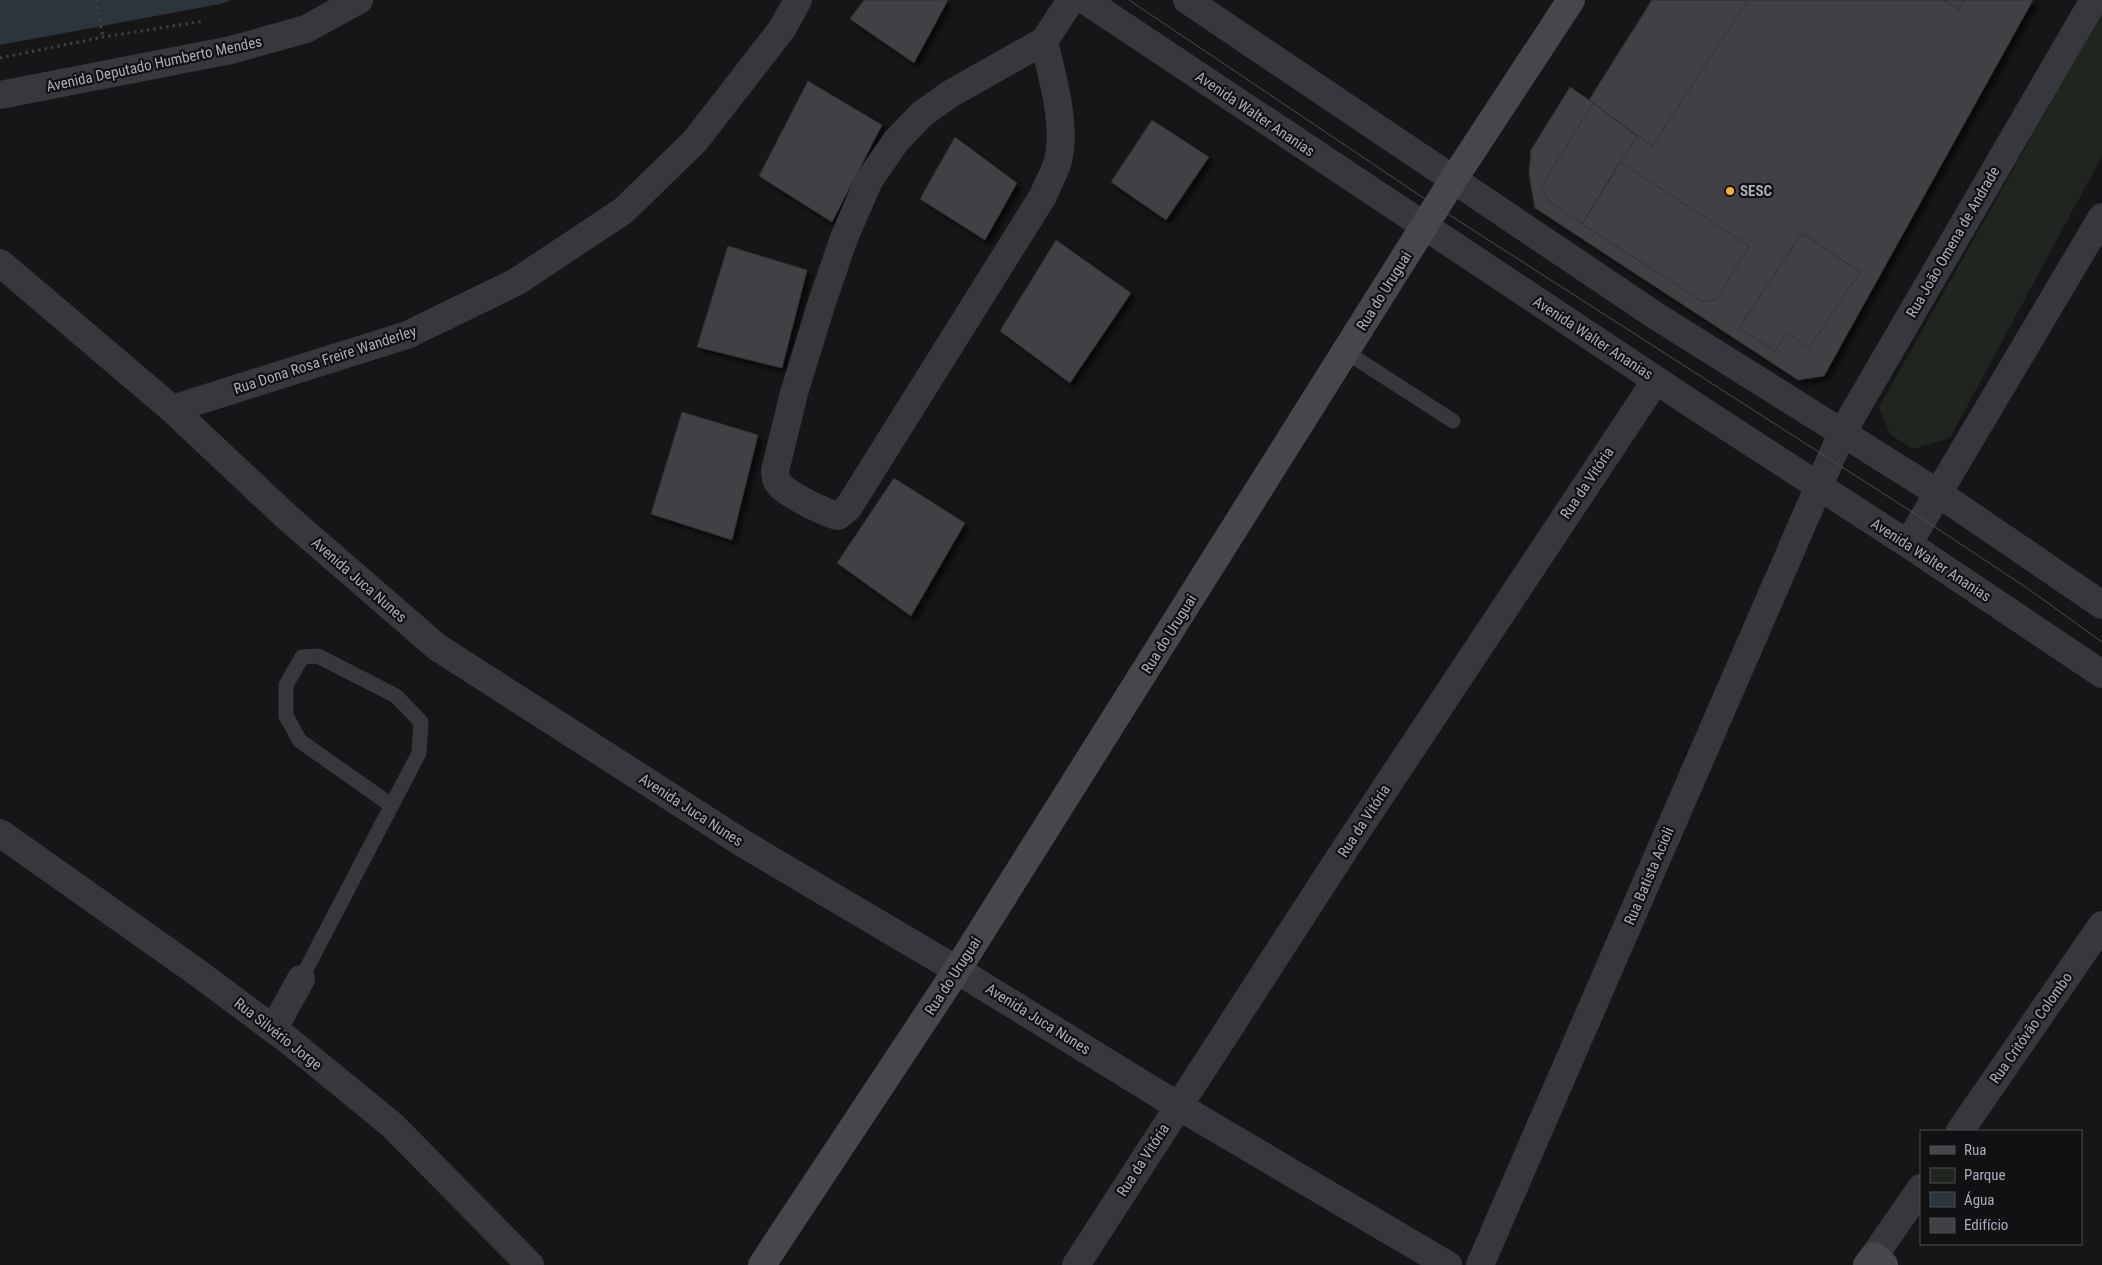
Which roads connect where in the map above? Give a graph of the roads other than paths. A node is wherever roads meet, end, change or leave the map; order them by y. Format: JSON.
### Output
{"nodes":[{"id":1,"x":359,"y":0,"type":"edge"},
{"id":2,"x":798,"y":0,"type":"edge"},
{"id":3,"x":1071,"y":0,"type":"edge"},
{"id":4,"x":1084,"y":0,"type":"edge"},
{"id":5,"x":1187,"y":0,"type":"edge"},
{"id":6,"x":1571,"y":0,"type":"edge"},
{"id":7,"x":2094,"y":0,"type":"edge"},
{"id":8,"x":1044,"y":41,"type":"junction"},
{"id":9,"x":0,"y":95,"type":"edge"},
{"id":10,"x":1453,"y":180,"type":"junction"},
{"id":11,"x":2102,"y":217,"type":"edge"},
{"id":12,"x":1424,"y":227,"type":"junction"},
{"id":13,"x":0,"y":264,"type":"edge"},
{"id":14,"x":1346,"y":352,"type":"junction"},
{"id":15,"x":1656,"y":380,"type":"junction"},
{"id":16,"x":172,"y":409,"type":"junction"},
{"id":17,"x":1454,"y":421,"type":"dead end"},
{"id":18,"x":1842,"y":433,"type":"junction"},
{"id":19,"x":1818,"y":486,"type":"junction"},
{"id":20,"x":1938,"y":493,"type":"junction"},
{"id":21,"x":1908,"y":544,"type":"junction"},
{"id":22,"x":2102,"y":605,"type":"edge"},
{"id":23,"x":2102,"y":674,"type":"edge"},
{"id":24,"x":391,"y":806,"type":"junction"},
{"id":25,"x":0,"y":832,"type":"edge"},
{"id":26,"x":2102,"y":925,"type":"edge"},
{"id":27,"x":957,"y":970,"type":"junction"},
{"id":28,"x":301,"y":979,"type":"joint"},
{"id":29,"x":274,"y":1028,"type":"junction"},
{"id":30,"x":1178,"y":1106,"type":"junction"},
{"id":31,"x":1961,"y":1130,"type":"edge"},
{"id":32,"x":1920,"y":1190,"type":"edge"},
{"id":33,"x":1875,"y":1262,"type":"edge"},
{"id":34,"x":530,"y":1265,"type":"edge"},
{"id":35,"x":762,"y":1265,"type":"edge"},
{"id":36,"x":1076,"y":1265,"type":"edge"},
{"id":37,"x":1448,"y":1265,"type":"edge"},
{"id":38,"x":1480,"y":1265,"type":"edge"}],
"edges":[{"from":1,"to":9,"type":"street","name":"Avenida Deputado Humberto Mendes"},
{"from":2,"to":16,"type":"street","name":"Rua Dona Rosa Freire Wanderley"},
{"from":3,"to":8,"type":"street"},
{"from":4,"to":12,"type":"street","name":"Avenida Walter Ananias"},
{"from":5,"to":10,"type":"street"},
{"from":6,"to":10,"type":"main road","name":"Rua do Uruguai"},
{"from":7,"to":18,"type":"street","name":"Rua João Omena de Andrade"},
{"from":8,"to":8,"type":"street"},
{"from":10,"to":12,"type":"main road","name":"Rua do Uruguai"},
{"from":10,"to":18,"type":"street"},
{"from":11,"to":20,"type":"street"},
{"from":12,"to":14,"type":"main road","name":"Rua do Uruguai"},
{"from":12,"to":15,"type":"street","name":"Avenida Walter Ananias"},
{"from":13,"to":16,"type":"street","name":"Avenida Juca Nunes"},
{"from":14,"to":17,"type":"lane"},
{"from":14,"to":27,"type":"main road","name":"Rua do Uruguai"},
{"from":15,"to":19,"type":"street","name":"Avenida Walter Ananias"},
{"from":15,"to":30,"type":"street","name":"Rua da Vitória"},
{"from":16,"to":27,"type":"street","name":"Avenida Juca Nunes"},
{"from":18,"to":19,"type":"street","name":"Rua João Omena de Andrade"},
{"from":18,"to":20,"type":"street"},
{"from":19,"to":21,"type":"street","name":"Avenida Walter Ananias"},
{"from":19,"to":38,"type":"street","name":"Rua Batista Acioli"},
{"from":20,"to":21,"type":"street"},
{"from":20,"to":22,"type":"street"},
{"from":21,"to":23,"type":"street","name":"Avenida Walter Ananias"},
{"from":24,"to":24,"type":"lane"},
{"from":24,"to":28,"type":"lane"},
{"from":25,"to":29,"type":"street","name":"Rua Silvério Jorge"},
{"from":26,"to":31,"type":"street","name":"Rua Critóvão Colombo"},
{"from":27,"to":30,"type":"street","name":"Avenida Juca Nunes"},
{"from":27,"to":35,"type":"main road","name":"Rua do Uruguai"},
{"from":28,"to":29,"type":"street"},
{"from":29,"to":34,"type":"street","name":"Rua Silvério Jorge"},
{"from":30,"to":36,"type":"street","name":"Rua da Vitória"},
{"from":30,"to":37,"type":"street","name":"Avenida Juca Nunes"},
{"from":32,"to":33,"type":"street"}]}
